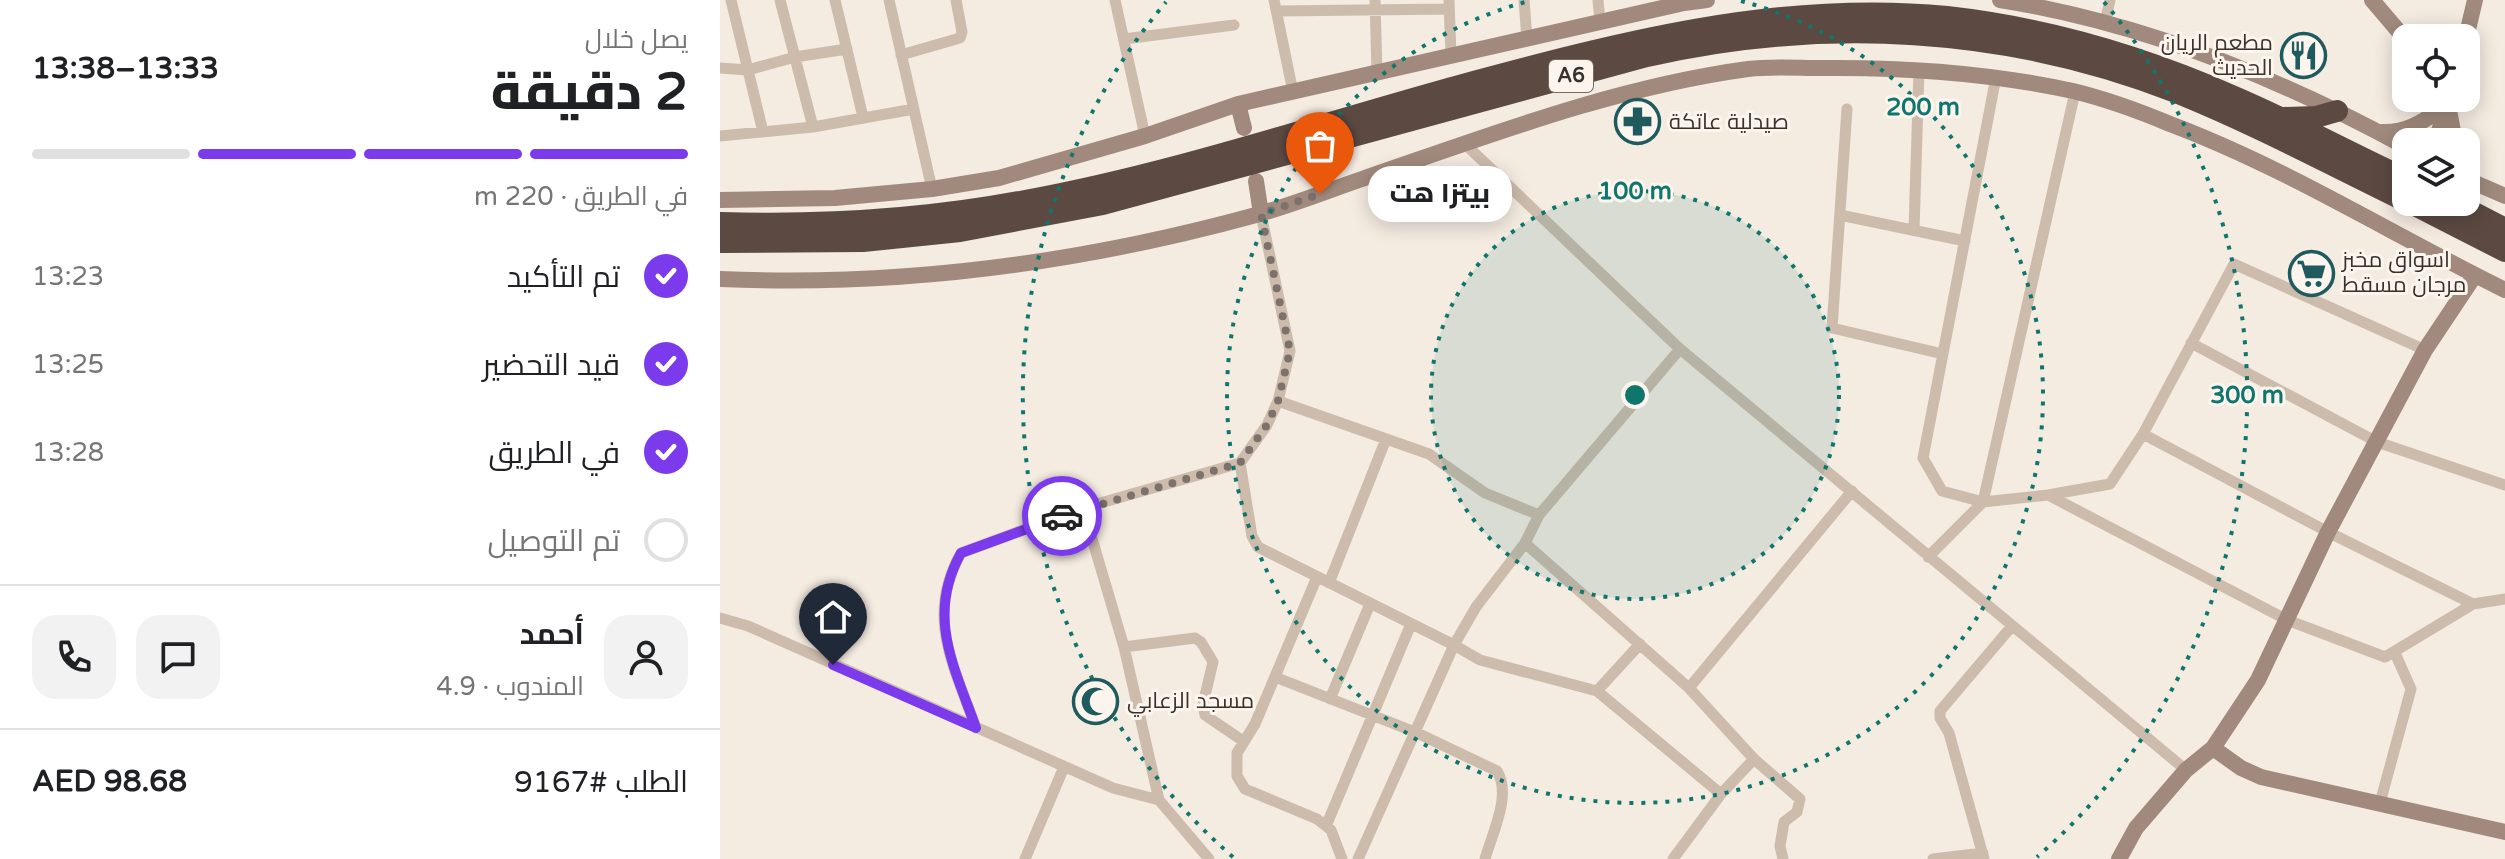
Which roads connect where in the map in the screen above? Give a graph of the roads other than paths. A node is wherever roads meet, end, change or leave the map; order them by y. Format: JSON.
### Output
{"nodes":[{"id":1,"x":731,"y":0,"type":"edge"},
{"id":2,"x":780,"y":0,"type":"edge"},
{"id":3,"x":835,"y":0,"type":"edge"},
{"id":4,"x":889,"y":0,"type":"edge"},
{"id":5,"x":956,"y":0,"type":"edge"},
{"id":6,"x":1115,"y":0,"type":"edge"},
{"id":7,"x":1524,"y":0,"type":"edge"},
{"id":8,"x":1598,"y":0,"type":"edge"},
{"id":9,"x":1707,"y":0,"type":"edge"},
{"id":10,"x":2003,"y":0,"type":"edge"},
{"id":11,"x":2110,"y":0,"type":"edge"},
{"id":12,"x":2372,"y":0,"type":"edge"},
{"id":13,"x":2475,"y":0,"type":"edge"},
{"id":14,"x":1684,"y":1,"type":"edge"},
{"id":15,"x":1375,"y":4,"type":"edge"},
{"id":16,"x":1449,"y":4,"type":"edge"},
{"id":17,"x":1275,"y":5,"type":"edge"},
{"id":18,"x":2054,"y":5,"type":"edge"},
{"id":19,"x":1600,"y":22,"type":"junction"},
{"id":20,"x":2105,"y":23,"type":"junction"},
{"id":21,"x":2392,"y":24,"type":"edge"},
{"id":22,"x":2469,"y":24,"type":"edge"},
{"id":23,"x":1234,"y":25,"type":"dead end"},
{"id":24,"x":1124,"y":39,"type":"junction"},
{"id":25,"x":1527,"y":39,"type":"junction"},
{"id":26,"x":847,"y":49,"type":"junction"},
{"id":27,"x":901,"y":55,"type":"junction"},
{"id":28,"x":1451,"y":56,"type":"junction"},
{"id":29,"x":795,"y":57,"type":"junction"},
{"id":30,"x":720,"y":68,"type":"edge"},
{"id":31,"x":748,"y":70,"type":"junction"},
{"id":32,"x":1919,"y":70,"type":"junction"},
{"id":33,"x":1377,"y":73,"type":"junction"},
{"id":34,"x":1996,"y":77,"type":"junction"},
{"id":35,"x":1293,"y":92,"type":"junction"},
{"id":36,"x":2075,"y":92,"type":"junction"},
{"id":37,"x":1238,"y":104,"type":"junction"},
{"id":38,"x":914,"y":109,"type":"junction"},
{"id":39,"x":1847,"y":109,"type":"dead end"},
{"id":40,"x":2337,"y":111,"type":"junction"},
{"id":41,"x":2435,"y":112,"type":"edge"},
{"id":42,"x":863,"y":117,"type":"junction"},
{"id":43,"x":2279,"y":118,"type":"junction"},
{"id":44,"x":813,"y":127,"type":"junction"},
{"id":45,"x":1244,"y":128,"type":"dead end"},
{"id":46,"x":2378,"y":131,"type":"junction"},
{"id":47,"x":763,"y":132,"type":"junction"},
{"id":48,"x":720,"y":136,"type":"edge"},
{"id":49,"x":1145,"y":136,"type":"junction"},
{"id":50,"x":2392,"y":139,"type":"edge"},
{"id":51,"x":1465,"y":144,"type":"junction"},
{"id":52,"x":2392,"y":172,"type":"edge"},
{"id":53,"x":1256,"y":181,"type":"dead end"},
{"id":54,"x":2480,"y":183,"type":"edge"},
{"id":55,"x":932,"y":189,"type":"junction"},
{"id":56,"x":2392,"y":193,"type":"edge"},
{"id":57,"x":2505,"y":196,"type":"edge"},
{"id":58,"x":720,"y":200,"type":"edge"},
{"id":59,"x":1261,"y":214,"type":"junction"},
{"id":60,"x":1840,"y":215,"type":"junction"},
{"id":61,"x":2437,"y":216,"type":"edge"},
{"id":62,"x":2480,"y":216,"type":"edge"},
{"id":63,"x":720,"y":223,"type":"edge"},
{"id":64,"x":1914,"y":229,"type":"junction"},
{"id":65,"x":2505,"y":229,"type":"edge"},
{"id":66,"x":1965,"y":241,"type":"junction"},
{"id":67,"x":720,"y":242,"type":"edge"},
{"id":68,"x":2505,"y":251,"type":"edge"},
{"id":69,"x":2475,"y":275,"type":"junction"},
{"id":70,"x":720,"y":279,"type":"edge"},
{"id":71,"x":2505,"y":290,"type":"edge"},
{"id":72,"x":2191,"y":343,"type":"junction"},
{"id":73,"x":1680,"y":349,"type":"junction"},
{"id":74,"x":2425,"y":350,"type":"junction"},
{"id":75,"x":1943,"y":354,"type":"junction"},
{"id":76,"x":1278,"y":401,"type":"junction"},
{"id":77,"x":2143,"y":434,"type":"junction"},
{"id":78,"x":1386,"y":439,"type":"junction"},
{"id":79,"x":2377,"y":442,"type":"junction"},
{"id":80,"x":1240,"y":463,"type":"junction"},
{"id":81,"x":2505,"y":485,"type":"edge"},
{"id":82,"x":1852,"y":491,"type":"junction"},
{"id":83,"x":2048,"y":495,"type":"junction"},
{"id":84,"x":1983,"y":502,"type":"junction"},
{"id":85,"x":1083,"y":508,"type":"junction"},
{"id":86,"x":1539,"y":515,"type":"junction"},
{"id":87,"x":2328,"y":532,"type":"junction"},
{"id":88,"x":1525,"y":543,"type":"junction"},
{"id":89,"x":1928,"y":557,"type":"junction"},
{"id":90,"x":1317,"y":577,"type":"junction"},
{"id":91,"x":1329,"y":583,"type":"junction"},
{"id":92,"x":2505,"y":599,"type":"edge"},
{"id":93,"x":1370,"y":604,"type":"junction"},
{"id":94,"x":2473,"y":604,"type":"junction"},
{"id":95,"x":720,"y":618,"type":"edge"},
{"id":96,"x":2287,"y":620,"type":"junction"},
{"id":97,"x":1411,"y":624,"type":"junction"},
{"id":98,"x":2012,"y":626,"type":"junction"},
{"id":99,"x":1640,"y":644,"type":"junction"},
{"id":100,"x":1454,"y":645,"type":"junction"},
{"id":101,"x":1124,"y":647,"type":"junction"},
{"id":102,"x":2395,"y":653,"type":"junction"},
{"id":103,"x":1275,"y":677,"type":"junction"},
{"id":104,"x":1689,"y":688,"type":"junction"},
{"id":105,"x":1597,"y":691,"type":"junction"},
{"id":106,"x":1330,"y":699,"type":"junction"},
{"id":107,"x":1373,"y":716,"type":"junction"},
{"id":108,"x":976,"y":728,"type":"junction"},
{"id":109,"x":1415,"y":732,"type":"junction"},
{"id":110,"x":1243,"y":741,"type":"junction"},
{"id":111,"x":2213,"y":748,"type":"junction"},
{"id":112,"x":1754,"y":759,"type":"junction"},
{"id":113,"x":1064,"y":767,"type":"junction"},
{"id":114,"x":2186,"y":770,"type":"junction"},
{"id":115,"x":1721,"y":794,"type":"junction"},
{"id":116,"x":1159,"y":800,"type":"junction"},
{"id":117,"x":2380,"y":803,"type":"junction"},
{"id":118,"x":1326,"y":826,"type":"junction"},
{"id":119,"x":2505,"y":832,"type":"edge"},
{"id":120,"x":1984,"y":856,"type":"edge"},
{"id":121,"x":1025,"y":859,"type":"edge"},
{"id":122,"x":1209,"y":859,"type":"edge"},
{"id":123,"x":1342,"y":859,"type":"edge"},
{"id":124,"x":1358,"y":859,"type":"edge"},
{"id":125,"x":1485,"y":859,"type":"edge"},
{"id":126,"x":1673,"y":859,"type":"edge"},
{"id":127,"x":1783,"y":859,"type":"edge"},
{"id":128,"x":1933,"y":859,"type":"edge"},
{"id":129,"x":2119,"y":859,"type":"edge"}],
"edges":[{"from":1,"to":31,"type":"street"},
{"from":2,"to":29,"type":"street"},
{"from":3,"to":26,"type":"street"},
{"from":4,"to":27,"type":"street"},
{"from":5,"to":27,"type":"street"},
{"from":6,"to":24,"type":"street"},
{"from":7,"to":25,"type":"street"},
{"from":8,"to":19,"type":"street"},
{"from":9,"to":14,"type":"street"},
{"from":10,"to":18,"type":"street"},
{"from":11,"to":20,"type":"street"},
{"from":12,"to":21,"type":"street"},
{"from":13,"to":22,"type":"street"},
{"from":14,"to":19,"type":"street"},
{"from":15,"to":16,"type":"street"},
{"from":15,"to":17,"type":"street"},
{"from":15,"to":33,"type":"street"},
{"from":16,"to":28,"type":"street"},
{"from":17,"to":35,"type":"street"},
{"from":18,"to":20,"type":"street"},
{"from":19,"to":25,"type":"street"},
{"from":20,"to":40,"type":"street"},
{"from":23,"to":24,"type":"street"},
{"from":24,"to":49,"type":"street"},
{"from":25,"to":28,"type":"street"},
{"from":26,"to":29,"type":"street"},
{"from":26,"to":42,"type":"street"},
{"from":27,"to":38,"type":"street"},
{"from":28,"to":33,"type":"street"},
{"from":29,"to":31,"type":"street"},
{"from":29,"to":44,"type":"street"},
{"from":30,"to":31,"type":"street"},
{"from":31,"to":47,"type":"street"},
{"from":32,"to":34,"type":"street"},
{"from":32,"to":51,"type":"street"},
{"from":32,"to":64,"type":"street"},
{"from":33,"to":35,"type":"street"},
{"from":34,"to":36,"type":"street"},
{"from":34,"to":66,"type":"street"},
{"from":35,"to":37,"type":"street"},
{"from":36,"to":69,"type":"street"},
{"from":36,"to":84,"type":"street"},
{"from":37,"to":45,"type":"street"},
{"from":37,"to":49,"type":"street"},
{"from":38,"to":42,"type":"street"},
{"from":38,"to":55,"type":"street"},
{"from":39,"to":60,"type":"street"},
{"from":40,"to":43,"type":"highway"},
{"from":40,"to":46,"type":"street"},
{"from":41,"to":46,"type":"street"},
{"from":42,"to":44,"type":"street"},
{"from":43,"to":52,"type":"highway","number":"A6"},
{"from":43,"to":63,"type":"highway","number":"A6"},
{"from":44,"to":47,"type":"street"},
{"from":46,"to":50,"type":"street"},
{"from":47,"to":48,"type":"street"},
{"from":49,"to":55,"type":"street"},
{"from":51,"to":59,"type":"street"},
{"from":51,"to":73,"type":"street"},
{"from":53,"to":59,"type":"street"},
{"from":54,"to":57,"type":"street"},
{"from":55,"to":58,"type":"street"},
{"from":56,"to":67,"type":"highway","number":"A6"},
{"from":59,"to":70,"type":"street"},
{"from":59,"to":76,"type":"street"},
{"from":60,"to":64,"type":"street"},
{"from":60,"to":75,"type":"street"},
{"from":61,"to":68,"type":"highway","number":"A6"},
{"from":62,"to":65,"type":"highway"},
{"from":64,"to":66,"type":"street"},
{"from":66,"to":75,"type":"street"},
{"from":69,"to":71,"type":"street"},
{"from":69,"to":74,"type":"street"},
{"from":72,"to":74,"type":"street"},
{"from":72,"to":77,"type":"street"},
{"from":72,"to":79,"type":"street"},
{"from":73,"to":82,"type":"street"},
{"from":73,"to":86,"type":"street"},
{"from":74,"to":79,"type":"street"},
{"from":75,"to":84,"type":"street"},
{"from":76,"to":78,"type":"street"},
{"from":76,"to":80,"type":"street"},
{"from":77,"to":83,"type":"street"},
{"from":77,"to":87,"type":"street"},
{"from":78,"to":86,"type":"street"},
{"from":78,"to":91,"type":"street"},
{"from":79,"to":81,"type":"street"},
{"from":79,"to":87,"type":"street"},
{"from":80,"to":85,"type":"street"},
{"from":80,"to":90,"type":"street"},
{"from":82,"to":89,"type":"street"},
{"from":82,"to":104,"type":"street"},
{"from":83,"to":84,"type":"street"},
{"from":83,"to":96,"type":"street"},
{"from":84,"to":89,"type":"street"},
{"from":85,"to":101,"type":"street"},
{"from":85,"to":108,"type":"street"},
{"from":86,"to":88,"type":"street"},
{"from":87,"to":94,"type":"street"},
{"from":87,"to":96,"type":"street"},
{"from":88,"to":99,"type":"street"},
{"from":88,"to":100,"type":"street"},
{"from":89,"to":98,"type":"street"},
{"from":90,"to":91,"type":"street"},
{"from":90,"to":103,"type":"street"},
{"from":91,"to":93,"type":"street"},
{"from":92,"to":94,"type":"street"},
{"from":93,"to":97,"type":"street"},
{"from":93,"to":106,"type":"street"},
{"from":94,"to":102,"type":"street"},
{"from":95,"to":108,"type":"street"},
{"from":96,"to":102,"type":"street"},
{"from":96,"to":111,"type":"street"},
{"from":97,"to":100,"type":"street"},
{"from":97,"to":107,"type":"street"},
{"from":98,"to":114,"type":"street"},
{"from":98,"to":120,"type":"street"},
{"from":99,"to":104,"type":"street"},
{"from":99,"to":105,"type":"street"},
{"from":100,"to":105,"type":"street"},
{"from":100,"to":109,"type":"street"},
{"from":101,"to":110,"type":"street"},
{"from":101,"to":116,"type":"street"},
{"from":102,"to":117,"type":"street"},
{"from":103,"to":106,"type":"street"},
{"from":103,"to":110,"type":"street"},
{"from":104,"to":112,"type":"street"},
{"from":105,"to":115,"type":"street"},
{"from":106,"to":107,"type":"street"},
{"from":107,"to":109,"type":"street"},
{"from":107,"to":118,"type":"street"},
{"from":108,"to":113,"type":"street"},
{"from":109,"to":124,"type":"street"},
{"from":109,"to":125,"type":"street"},
{"from":110,"to":118,"type":"street"},
{"from":111,"to":114,"type":"street"},
{"from":111,"to":117,"type":"street"},
{"from":112,"to":115,"type":"street"},
{"from":112,"to":127,"type":"street"},
{"from":113,"to":116,"type":"street"},
{"from":113,"to":121,"type":"street"},
{"from":114,"to":129,"type":"street"},
{"from":115,"to":126,"type":"street"},
{"from":116,"to":122,"type":"street"},
{"from":117,"to":119,"type":"street"},
{"from":118,"to":123,"type":"street"},
{"from":120,"to":128,"type":"street"}]}
